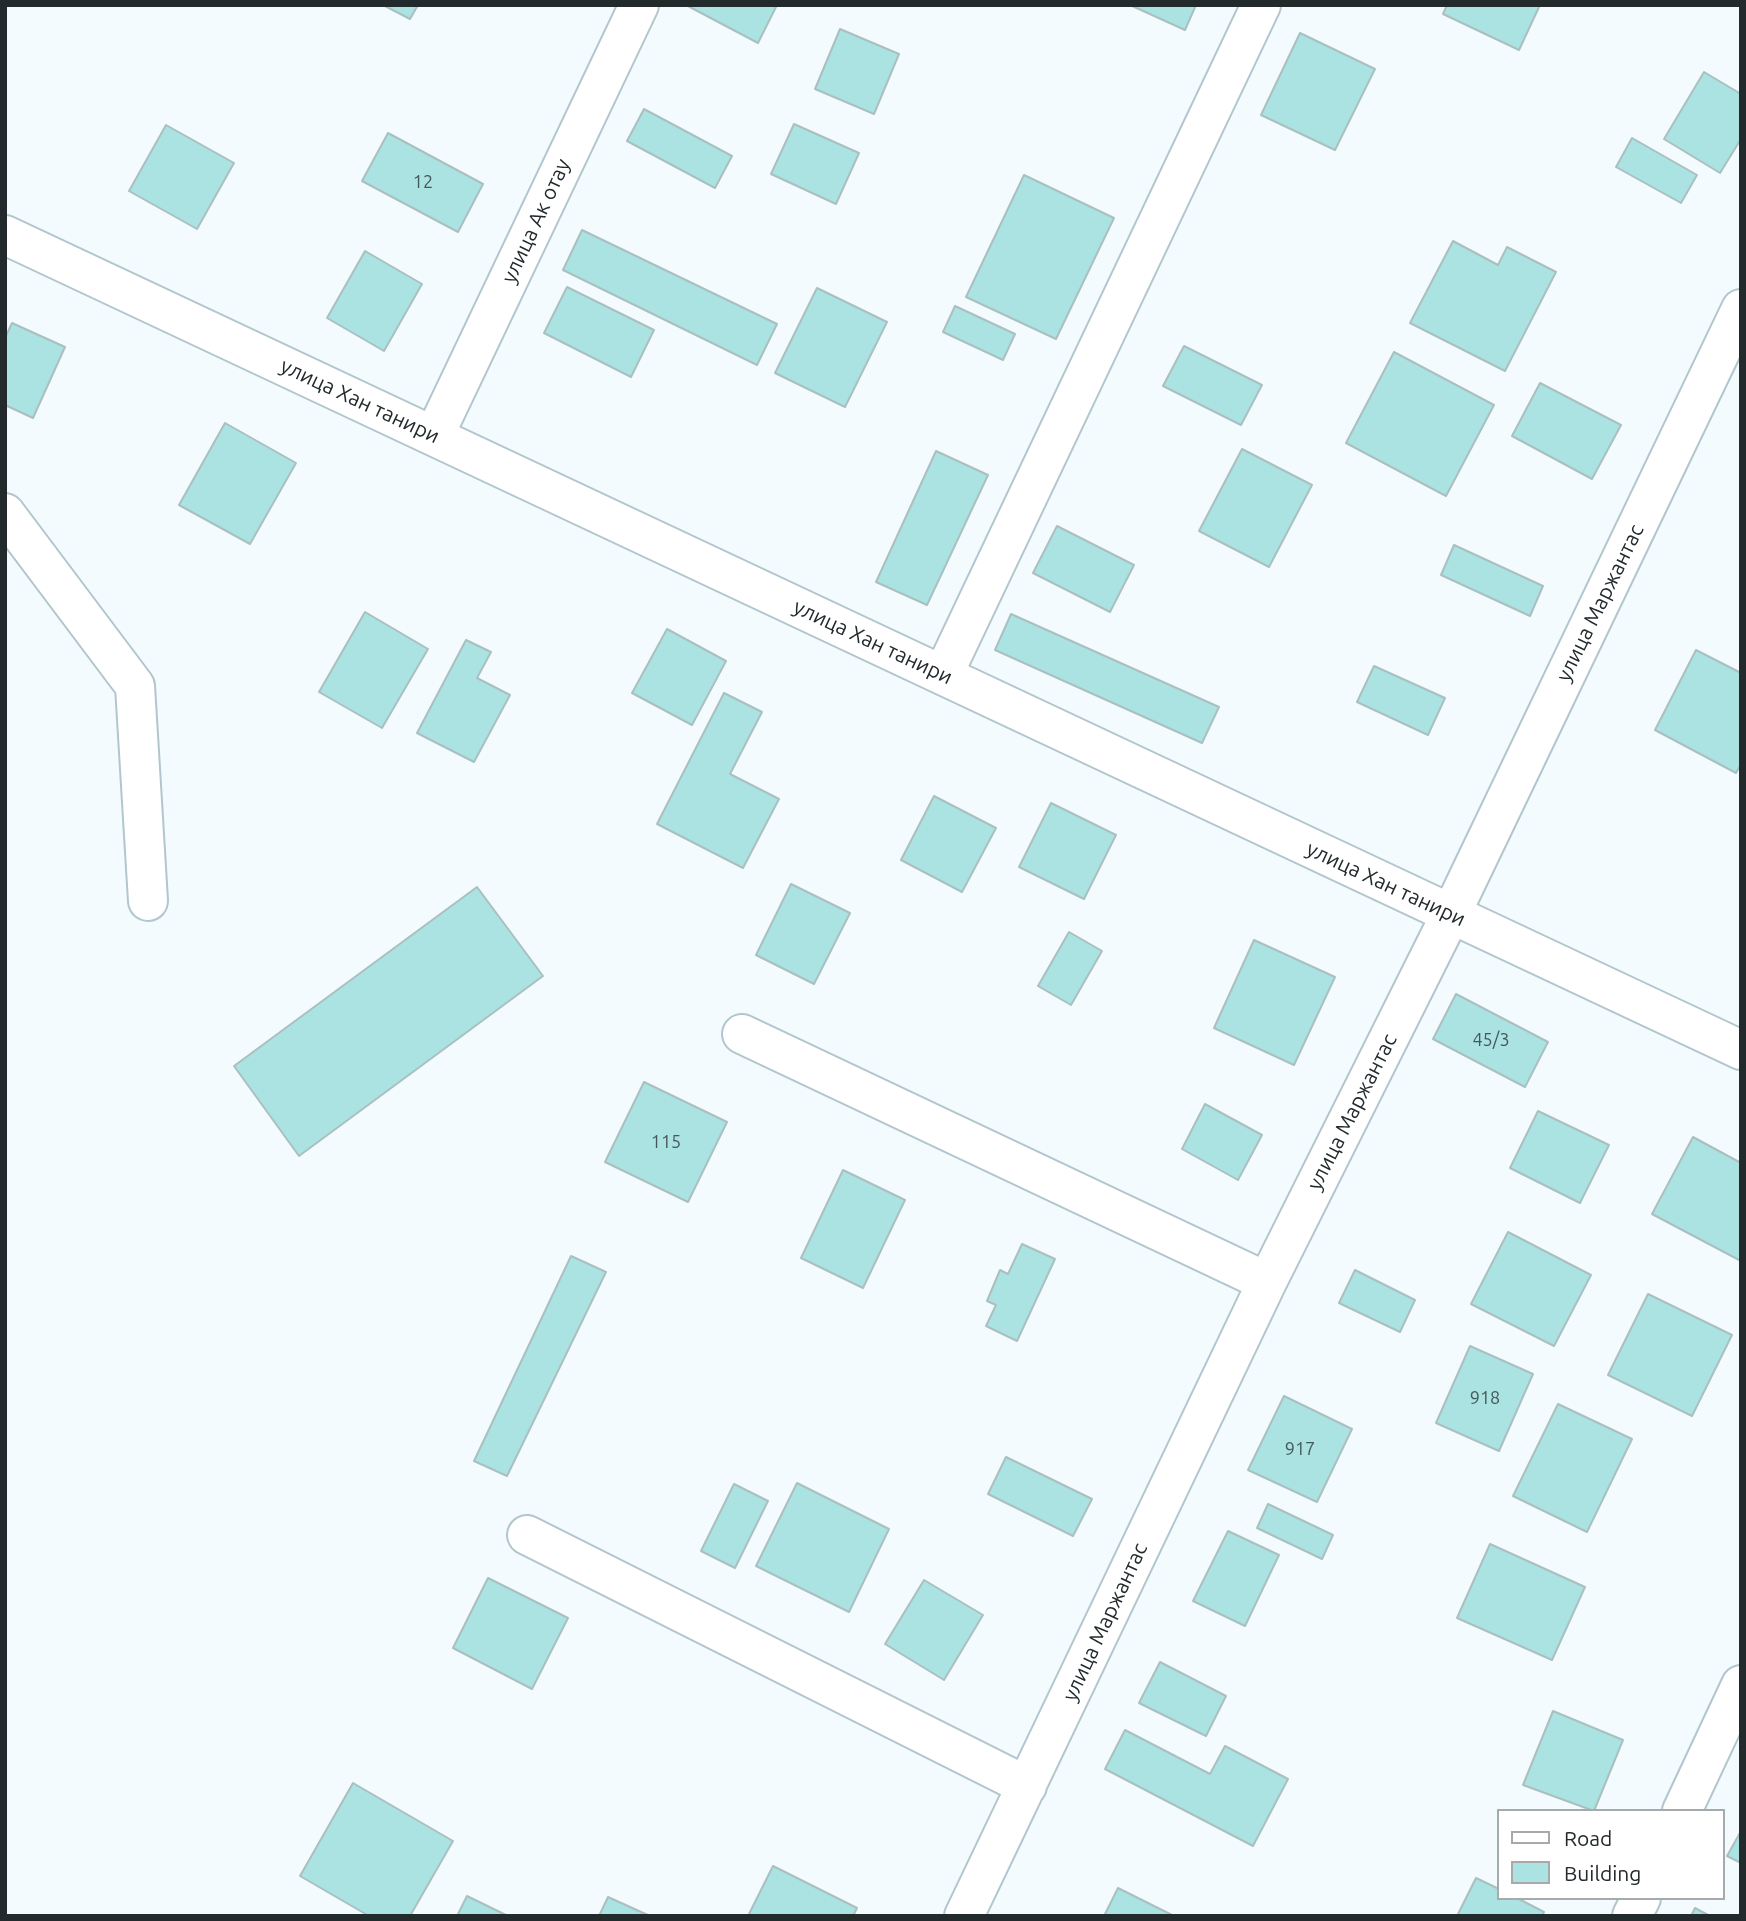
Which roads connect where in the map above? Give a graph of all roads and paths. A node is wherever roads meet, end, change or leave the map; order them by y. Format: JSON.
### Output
{"nodes":[{"id":1,"x":639,"y":5,"type":"edge"},
{"id":2,"x":1261,"y":5,"type":"edge"},
{"id":3,"x":5,"y":235,"type":"edge"},
{"id":4,"x":1741,"y":309,"type":"edge"},
{"id":5,"x":434,"y":436,"type":"junction"},
{"id":6,"x":5,"y":513,"type":"edge"},
{"id":7,"x":943,"y":675,"type":"junction"},
{"id":8,"x":148,"y":901,"type":"dead end"},
{"id":9,"x":1451,"y":914,"type":"junction"},
{"id":10,"x":742,"y":1034,"type":"dead end"},
{"id":11,"x":1741,"y":1050,"type":"edge"},
{"id":12,"x":1267,"y":1282,"type":"junction"},
{"id":13,"x":527,"y":1535,"type":"dead end"},
{"id":14,"x":1741,"y":1685,"type":"edge"},
{"id":15,"x":1027,"y":1786,"type":"junction"},
{"id":16,"x":1683,"y":1809,"type":"edge"},
{"id":17,"x":1640,"y":1900,"type":"edge"},
{"id":18,"x":964,"y":1916,"type":"edge"},
{"id":19,"x":1632,"y":1916,"type":"edge"}],
"edges":[{"from":1,"to":5,"type":"street","name":"улица Ак отау"},
{"from":2,"to":7,"type":"street"},
{"from":3,"to":5,"type":"street","name":"улица Хан танири"},
{"from":4,"to":9,"type":"street","name":"улица Маржантас"},
{"from":5,"to":7,"type":"street","name":"улица Хан танири"},
{"from":6,"to":8,"type":"street"},
{"from":7,"to":9,"type":"street","name":"улица Хан танири"},
{"from":9,"to":11,"type":"street","name":"улица Хан танири"},
{"from":9,"to":12,"type":"street","name":"улица Маржантас"},
{"from":10,"to":12,"type":"street"},
{"from":12,"to":15,"type":"street","name":"улица Маржантас"},
{"from":13,"to":15,"type":"street"},
{"from":14,"to":16,"type":"street"},
{"from":15,"to":18,"type":"street","name":"улица Маржантас"},
{"from":17,"to":19,"type":"street"}]}
